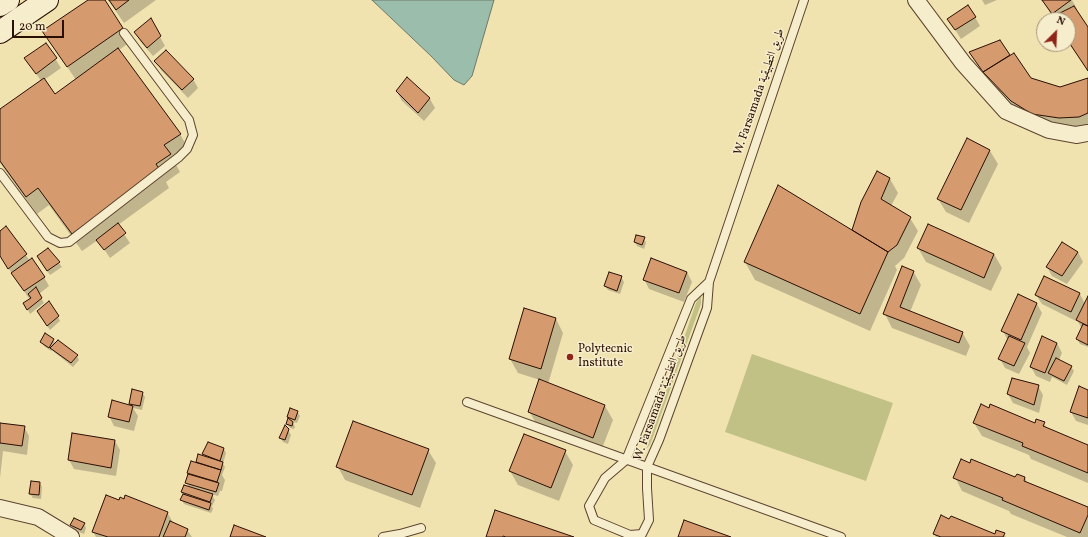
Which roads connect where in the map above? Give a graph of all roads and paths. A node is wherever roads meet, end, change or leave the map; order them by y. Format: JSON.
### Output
{"nodes":[{"id":1,"x":8,"y":0,"type":"edge"},
{"id":2,"x":47,"y":0,"type":"edge"},
{"id":3,"x":804,"y":0,"type":"edge"},
{"id":4,"x":916,"y":0,"type":"edge"},
{"id":5,"x":0,"y":5,"type":"edge"},
{"id":6,"x":0,"y":32,"type":"edge"},
{"id":7,"x":124,"y":33,"type":"dead end"},
{"id":8,"x":1088,"y":133,"type":"edge"},
{"id":9,"x":0,"y":173,"type":"edge"},
{"id":10,"x":709,"y":282,"type":"junction"},
{"id":11,"x":467,"y":402,"type":"dead end"},
{"id":12,"x":626,"y":460,"type":"junction"},
{"id":13,"x":647,"y":467,"type":"junction"},
{"id":14,"x":0,"y":508,"type":"edge"},
{"id":15,"x":421,"y":528,"type":"dead end"},
{"id":16,"x":72,"y":537,"type":"edge"},
{"id":17,"x":383,"y":537,"type":"edge"},
{"id":18,"x":841,"y":537,"type":"edge"}],
"edges":[{"from":1,"to":5,"type":"main road"},
{"from":2,"to":6,"type":"main road"},
{"from":3,"to":10,"type":"lane","name":"W. Farsamada طريق التطبيقية"},
{"from":4,"to":8,"type":"street"},
{"from":7,"to":9,"type":"lane"},
{"from":10,"to":12,"type":"lane","name":"W. Farsamada طريق التطبيقية"},
{"from":10,"to":13,"type":"lane","name":"W. Farsamada طريق التطبيقية"},
{"from":11,"to":12,"type":"lane"},
{"from":12,"to":13,"type":"lane"},
{"from":12,"to":13,"type":"lane","name":"W. Farsamada طريق التطبيقية"},
{"from":13,"to":18,"type":"lane"},
{"from":14,"to":16,"type":"street"},
{"from":15,"to":17,"type":"lane"}]}
